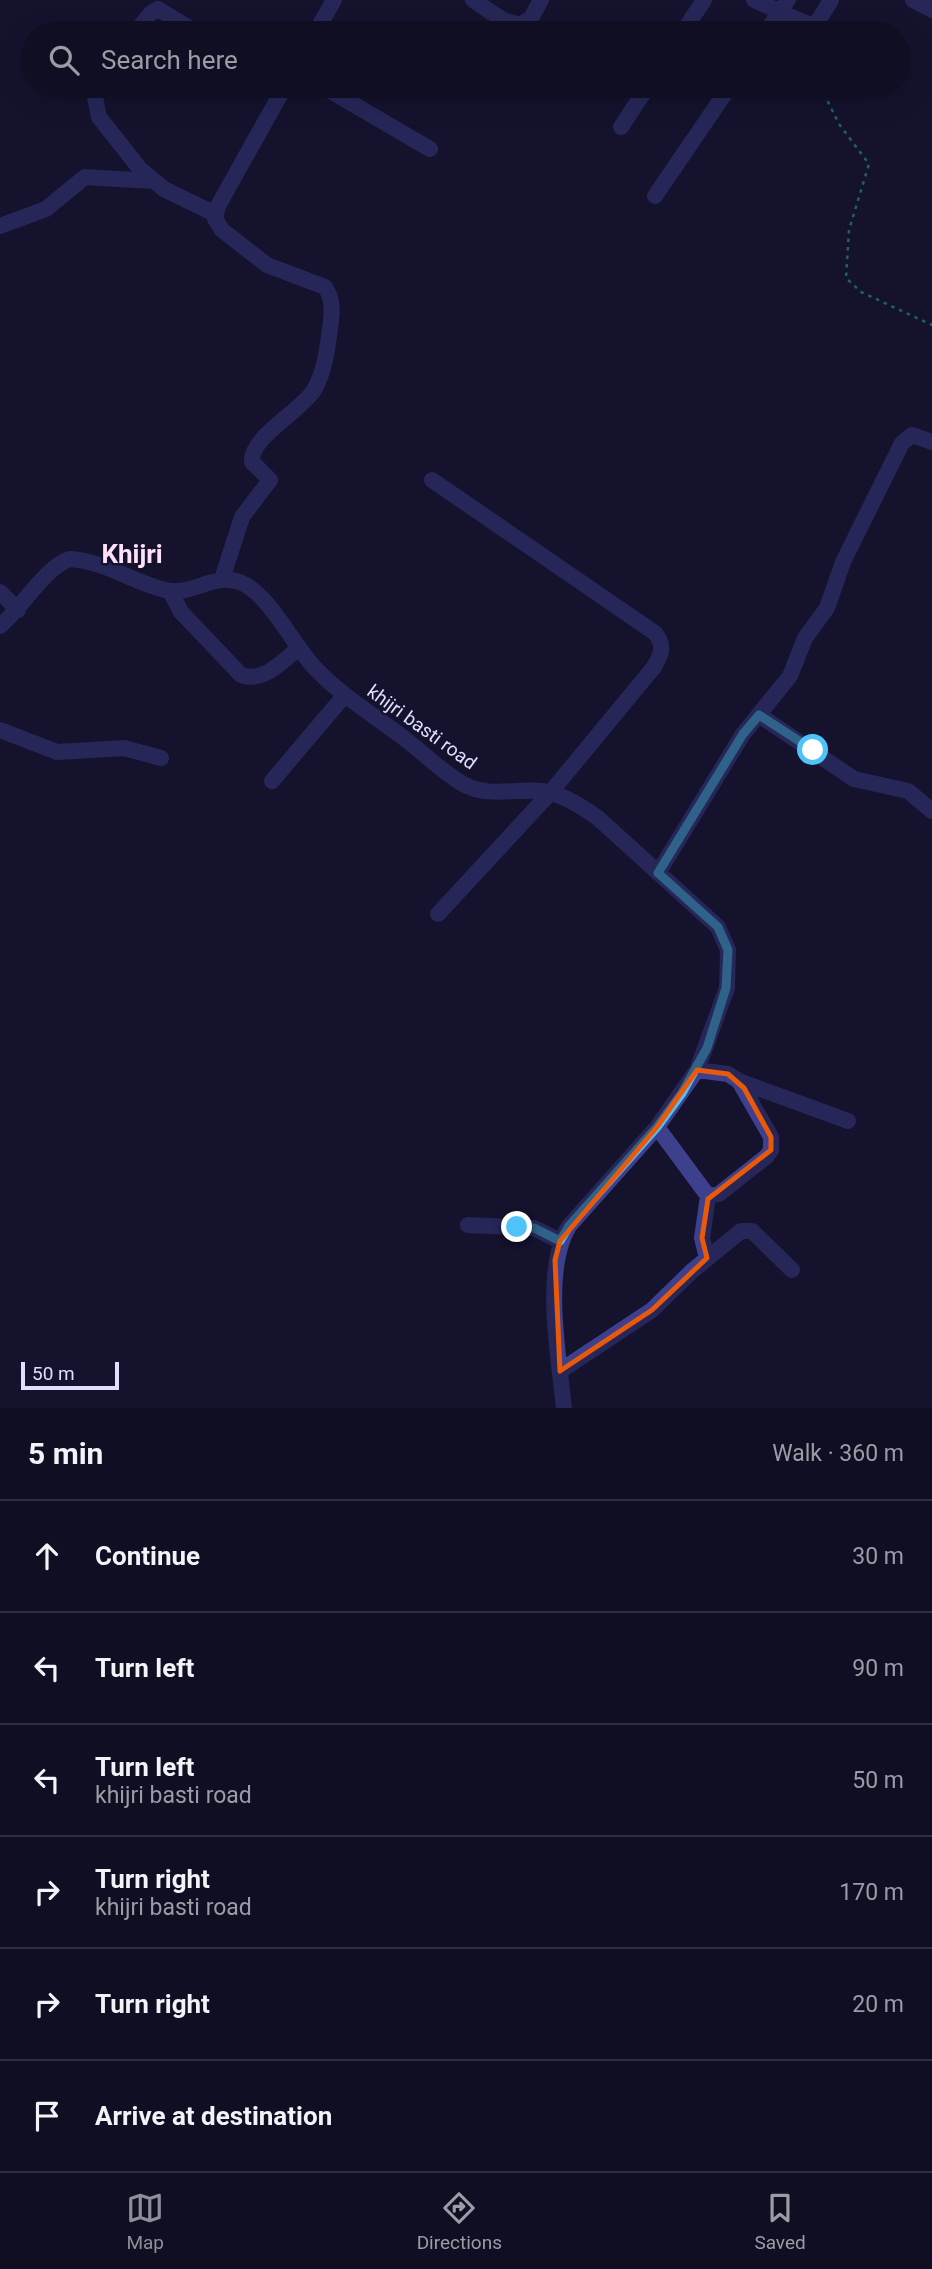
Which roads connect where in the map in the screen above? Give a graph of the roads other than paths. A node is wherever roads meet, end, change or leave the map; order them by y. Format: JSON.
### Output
{"nodes":[{"id":1,"x":334,"y":0,"type":"edge"},
{"id":2,"x":472,"y":0,"type":"edge"},
{"id":3,"x":541,"y":0,"type":"edge"},
{"id":4,"x":704,"y":0,"type":"edge"},
{"id":5,"x":754,"y":0,"type":"edge"},
{"id":6,"x":831,"y":0,"type":"edge"},
{"id":7,"x":912,"y":0,"type":"edge"},
{"id":8,"x":783,"y":7,"type":"edge"},
{"id":9,"x":932,"y":10,"type":"edge"},
{"id":10,"x":145,"y":21,"type":"edge"},
{"id":11,"x":178,"y":21,"type":"edge"},
{"id":12,"x":322,"y":21,"type":"edge"},
{"id":13,"x":506,"y":21,"type":"edge"},
{"id":14,"x":526,"y":21,"type":"edge"},
{"id":15,"x":690,"y":21,"type":"edge"},
{"id":16,"x":799,"y":21,"type":"edge"},
{"id":17,"x":817,"y":21,"type":"edge"},
{"id":18,"x":95,"y":98,"type":"edge"},
{"id":19,"x":277,"y":98,"type":"edge"},
{"id":20,"x":342,"y":98,"type":"edge"},
{"id":21,"x":640,"y":98,"type":"edge"},
{"id":22,"x":722,"y":98,"type":"edge"},
{"id":23,"x":621,"y":127,"type":"dead end"},
{"id":24,"x":429,"y":149,"type":"dead end"},
{"id":25,"x":153,"y":181,"type":"junction"},
{"id":26,"x":655,"y":196,"type":"dead end"},
{"id":27,"x":215,"y":214,"type":"junction"},
{"id":28,"x":0,"y":226,"type":"edge"},
{"id":29,"x":932,"y":442,"type":"edge"},
{"id":30,"x":432,"y":480,"type":"dead end"},
{"id":31,"x":222,"y":579,"type":"junction"},
{"id":32,"x":170,"y":591,"type":"junction"},
{"id":33,"x":0,"y":592,"type":"edge"},
{"id":34,"x":18,"y":610,"type":"junction"},
{"id":35,"x":0,"y":626,"type":"edge"},
{"id":36,"x":298,"y":649,"type":"junction"},
{"id":37,"x":344,"y":696,"type":"junction"},
{"id":38,"x":759,"y":715,"type":"junction"},
{"id":39,"x":0,"y":730,"type":"edge"},
{"id":40,"x":161,"y":758,"type":"dead end"},
{"id":41,"x":272,"y":781,"type":"dead end"},
{"id":42,"x":550,"y":793,"type":"junction"},
{"id":43,"x":932,"y":811,"type":"edge"},
{"id":44,"x":658,"y":873,"type":"junction"},
{"id":45,"x":438,"y":914,"type":"dead end"},
{"id":46,"x":697,"y":1070,"type":"junction"},
{"id":47,"x":739,"y":1081,"type":"junction"},
{"id":48,"x":848,"y":1121,"type":"dead end"},
{"id":49,"x":657,"y":1127,"type":"junction"},
{"id":50,"x":708,"y":1196,"type":"junction"},
{"id":51,"x":468,"y":1225,"type":"dead end"},
{"id":52,"x":560,"y":1241,"type":"junction"},
{"id":53,"x":707,"y":1258,"type":"junction"},
{"id":54,"x":792,"y":1270,"type":"dead end"},
{"id":55,"x":560,"y":1371,"type":"junction"},
{"id":56,"x":564,"y":1408,"type":"edge"}],
"edges":[{"from":1,"to":12,"type":"street"},
{"from":2,"to":13,"type":"street"},
{"from":3,"to":14,"type":"street"},
{"from":4,"to":15,"type":"street"},
{"from":5,"to":8,"type":"street"},
{"from":6,"to":17,"type":"street"},
{"from":7,"to":9,"type":"street"},
{"from":8,"to":16,"type":"street"},
{"from":10,"to":11,"type":"street"},
{"from":18,"to":25,"type":"street"},
{"from":19,"to":27,"type":"street"},
{"from":20,"to":24,"type":"street"},
{"from":21,"to":23,"type":"street"},
{"from":22,"to":26,"type":"street"},
{"from":25,"to":27,"type":"street"},
{"from":25,"to":28,"type":"street"},
{"from":27,"to":31,"type":"street"},
{"from":29,"to":38,"type":"street"},
{"from":30,"to":42,"type":"street"},
{"from":31,"to":32,"type":"street"},
{"from":31,"to":36,"type":"street","name":"khijri basti road"},
{"from":32,"to":34,"type":"street"},
{"from":32,"to":36,"type":"street"},
{"from":33,"to":34,"type":"street"},
{"from":34,"to":35,"type":"street"},
{"from":36,"to":37,"type":"street","name":"khijri basti road"},
{"from":37,"to":41,"type":"street"},
{"from":37,"to":42,"type":"street","name":"khijri basti road"},
{"from":38,"to":43,"type":"street"},
{"from":38,"to":44,"type":"street"},
{"from":39,"to":40,"type":"street"},
{"from":42,"to":44,"type":"street","name":"khijri basti road"},
{"from":42,"to":45,"type":"street"},
{"from":44,"to":46,"type":"street","name":"khijri basti road"},
{"from":46,"to":47,"type":"street"},
{"from":46,"to":49,"type":"street","name":"khijri basti road"},
{"from":47,"to":48,"type":"street"},
{"from":47,"to":50,"type":"street"},
{"from":49,"to":50,"type":"street"},
{"from":49,"to":52,"type":"street","name":"khijri basti road"},
{"from":50,"to":53,"type":"street"},
{"from":51,"to":52,"type":"street"},
{"from":52,"to":55,"type":"street","name":"khijri basti road"},
{"from":53,"to":54,"type":"street"},
{"from":53,"to":55,"type":"street"},
{"from":55,"to":56,"type":"street","name":"khijri basti road"}]}
